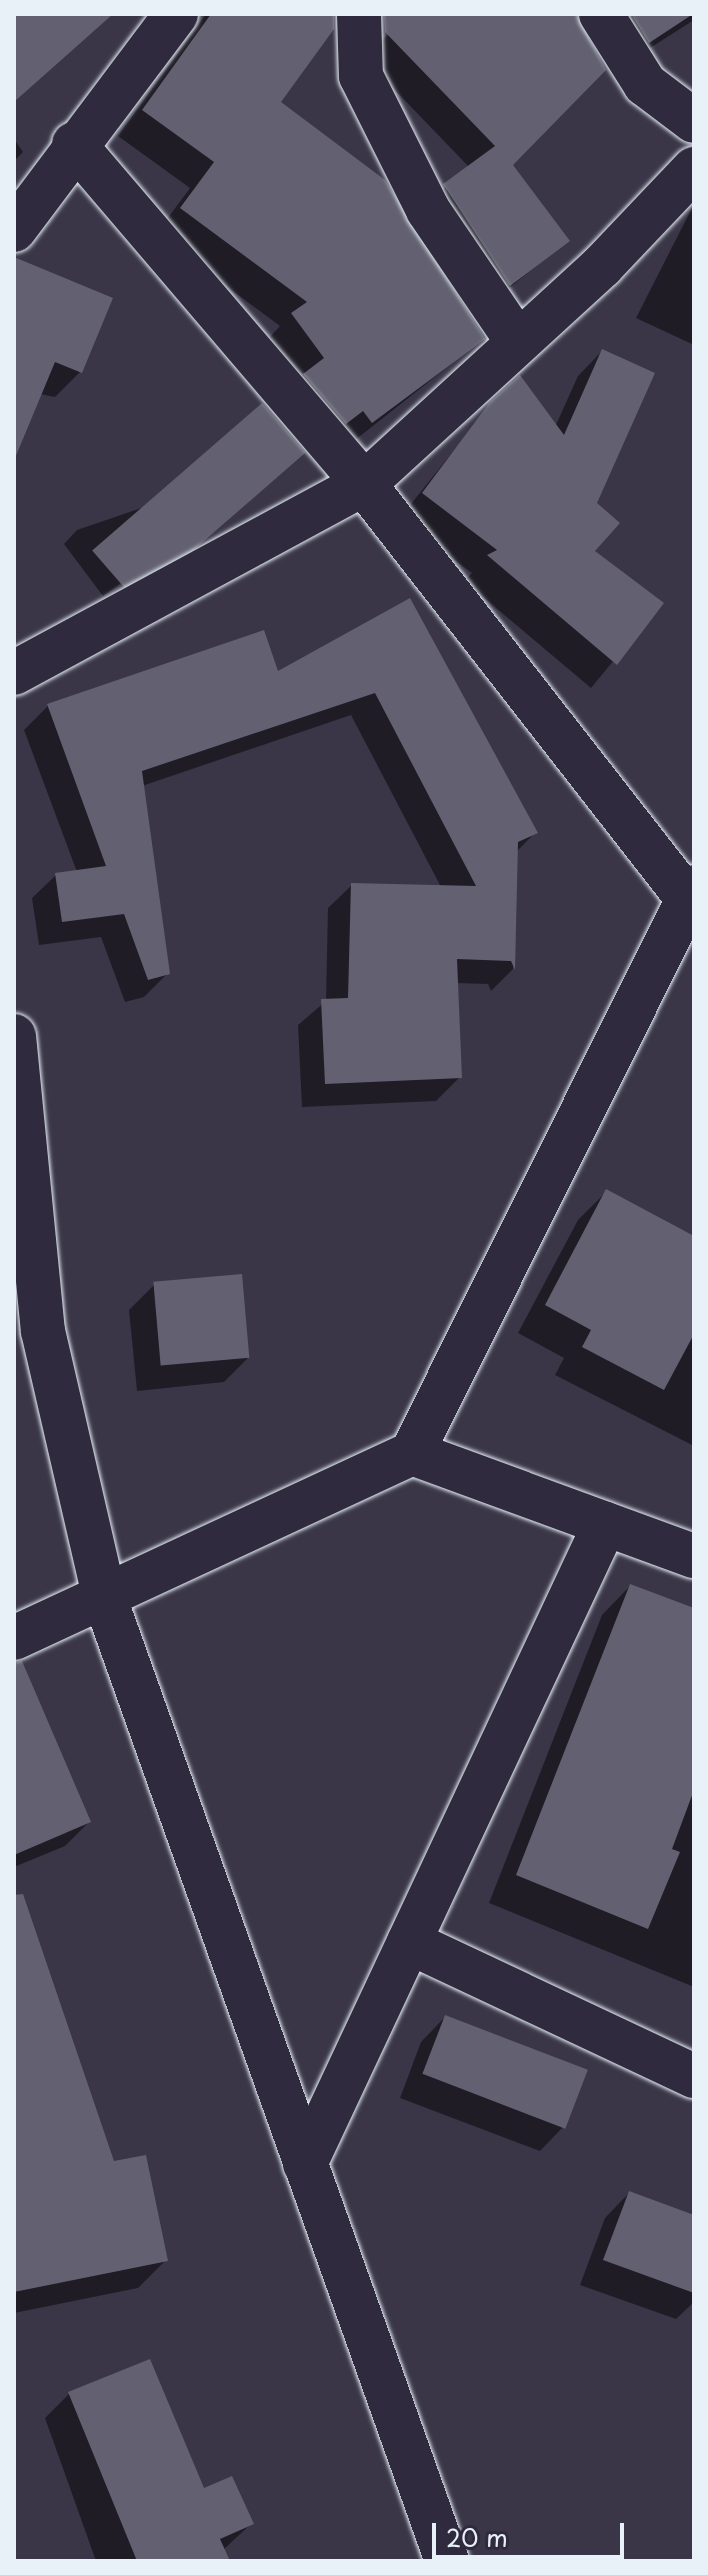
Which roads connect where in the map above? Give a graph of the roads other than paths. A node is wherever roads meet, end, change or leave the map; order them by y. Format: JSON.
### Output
{"nodes":[{"id":1,"x":176,"y":14,"type":"edge"},
{"id":2,"x":359,"y":14,"type":"edge"},
{"id":3,"x":601,"y":14,"type":"edge"},
{"id":4,"x":694,"y":121,"type":"edge"},
{"id":5,"x":74,"y":144,"type":"junction"},
{"id":6,"x":694,"y":169,"type":"edge"},
{"id":7,"x":14,"y":230,"type":"edge"},
{"id":8,"x":517,"y":341,"type":"junction"},
{"id":9,"x":364,"y":484,"type":"junction"},
{"id":10,"x":14,"y":673,"type":"edge"},
{"id":11,"x":691,"y":899,"type":"edge"},
{"id":12,"x":14,"y":1036,"type":"edge"},
{"id":13,"x":412,"y":1453,"type":"junction"},
{"id":14,"x":605,"y":1524,"type":"junction"},
{"id":15,"x":694,"y":1556,"type":"edge"},
{"id":16,"x":104,"y":1596,"type":"junction"},
{"id":17,"x":14,"y":1638,"type":"edge"},
{"id":18,"x":409,"y":1942,"type":"junction"},
{"id":19,"x":694,"y":2076,"type":"edge"},
{"id":20,"x":305,"y":2164,"type":"junction"},
{"id":21,"x":447,"y":2561,"type":"edge"}],
"edges":[{"from":1,"to":5,"type":"street"},
{"from":2,"to":8,"type":"street"},
{"from":3,"to":4,"type":"street"},
{"from":5,"to":7,"type":"street"},
{"from":5,"to":9,"type":"street"},
{"from":6,"to":8,"type":"street"},
{"from":8,"to":9,"type":"street"},
{"from":9,"to":10,"type":"street"},
{"from":9,"to":11,"type":"street"},
{"from":11,"to":13,"type":"street"},
{"from":12,"to":16,"type":"street"},
{"from":13,"to":14,"type":"street"},
{"from":13,"to":16,"type":"street"},
{"from":14,"to":15,"type":"street"},
{"from":14,"to":18,"type":"street"},
{"from":16,"to":17,"type":"street"},
{"from":16,"to":20,"type":"street"},
{"from":18,"to":19,"type":"street"},
{"from":18,"to":20,"type":"street"},
{"from":20,"to":21,"type":"street"}]}
